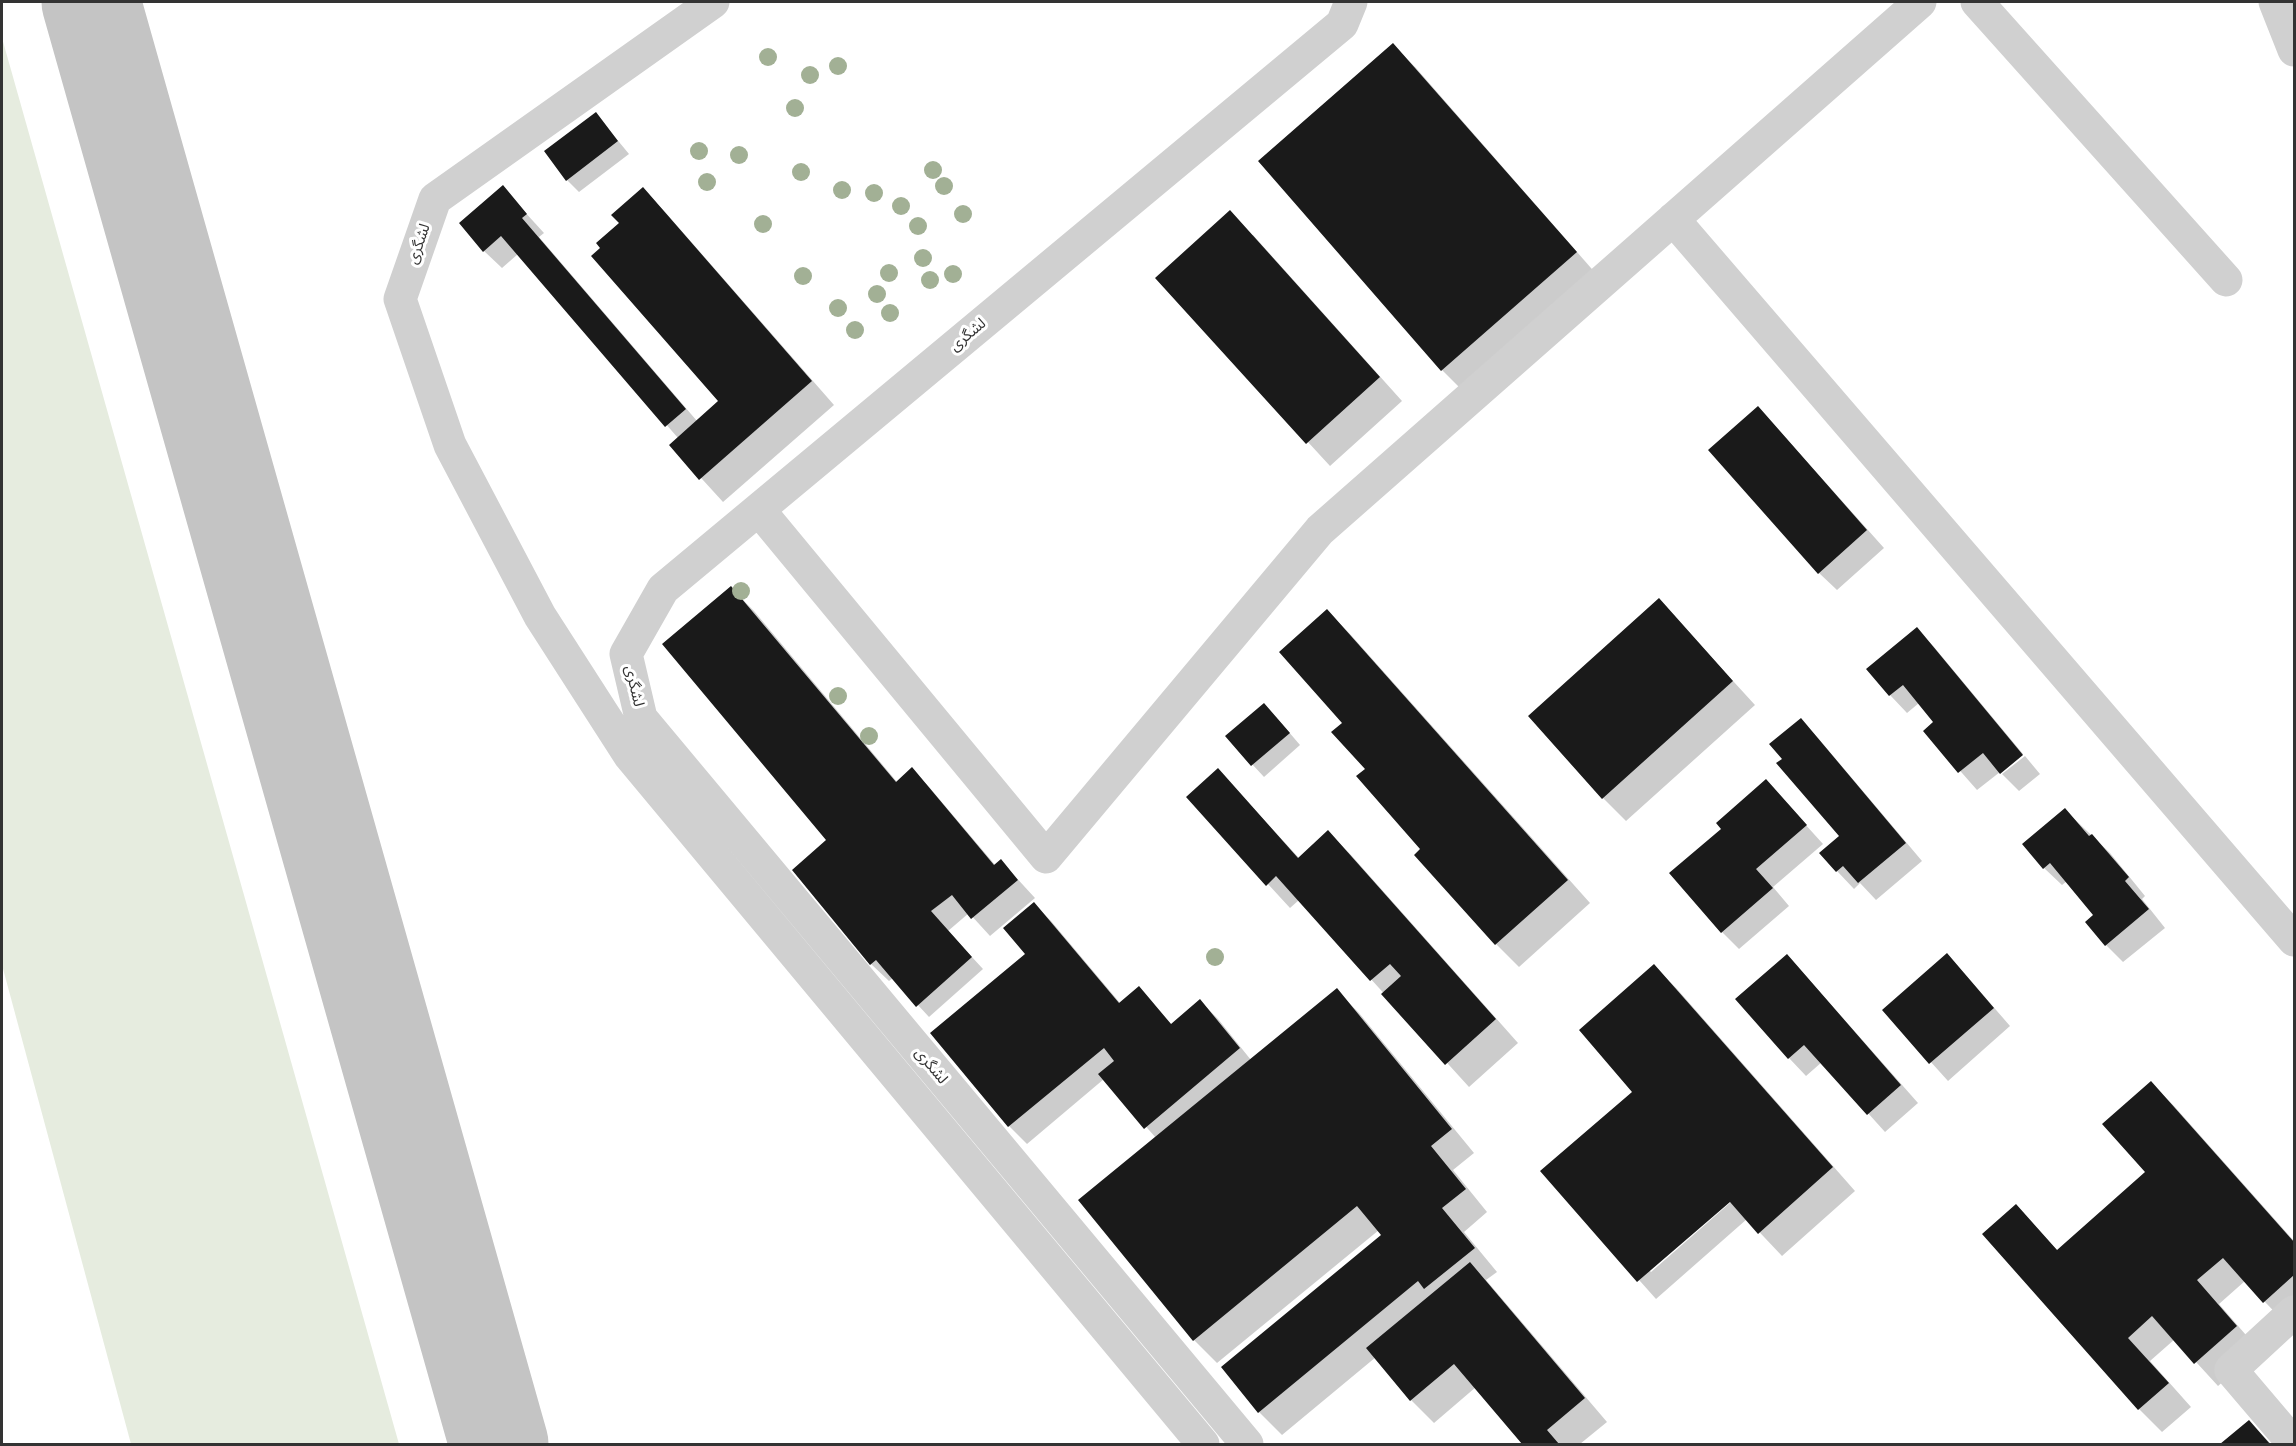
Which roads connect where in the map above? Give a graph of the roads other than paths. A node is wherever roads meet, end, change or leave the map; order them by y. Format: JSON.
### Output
{"nodes":[{"id":1,"x":712,"y":2,"type":"edge"},
{"id":2,"x":1351,"y":2,"type":"edge"},
{"id":3,"x":1920,"y":2,"type":"edge"},
{"id":4,"x":1977,"y":2,"type":"edge"},
{"id":5,"x":2275,"y":2,"type":"edge"},
{"id":6,"x":2295,"y":50,"type":"edge"},
{"id":7,"x":1673,"y":219,"type":"junction"},
{"id":8,"x":2226,"y":280,"type":"dead end"},
{"id":9,"x":759,"y":510,"type":"junction"},
{"id":10,"x":2295,"y":940,"type":"edge"},
{"id":11,"x":2295,"y":1312,"type":"edge"},
{"id":12,"x":1203,"y":1444,"type":"edge"},
{"id":13,"x":1246,"y":1444,"type":"edge"},
{"id":14,"x":2295,"y":1444,"type":"edge"}],
"edges":[{"from":1,"to":12,"type":"lane","name":"لشگری"},
{"from":2,"to":9,"type":"lane","name":"لشگری"},
{"from":3,"to":7,"type":"lane"},
{"from":4,"to":8,"type":"lane"},
{"from":5,"to":6,"type":"lane"},
{"from":7,"to":9,"type":"lane"},
{"from":7,"to":10,"type":"lane"},
{"from":9,"to":13,"type":"lane","name":"لشگری"},
{"from":11,"to":14,"type":"lane"}]}
